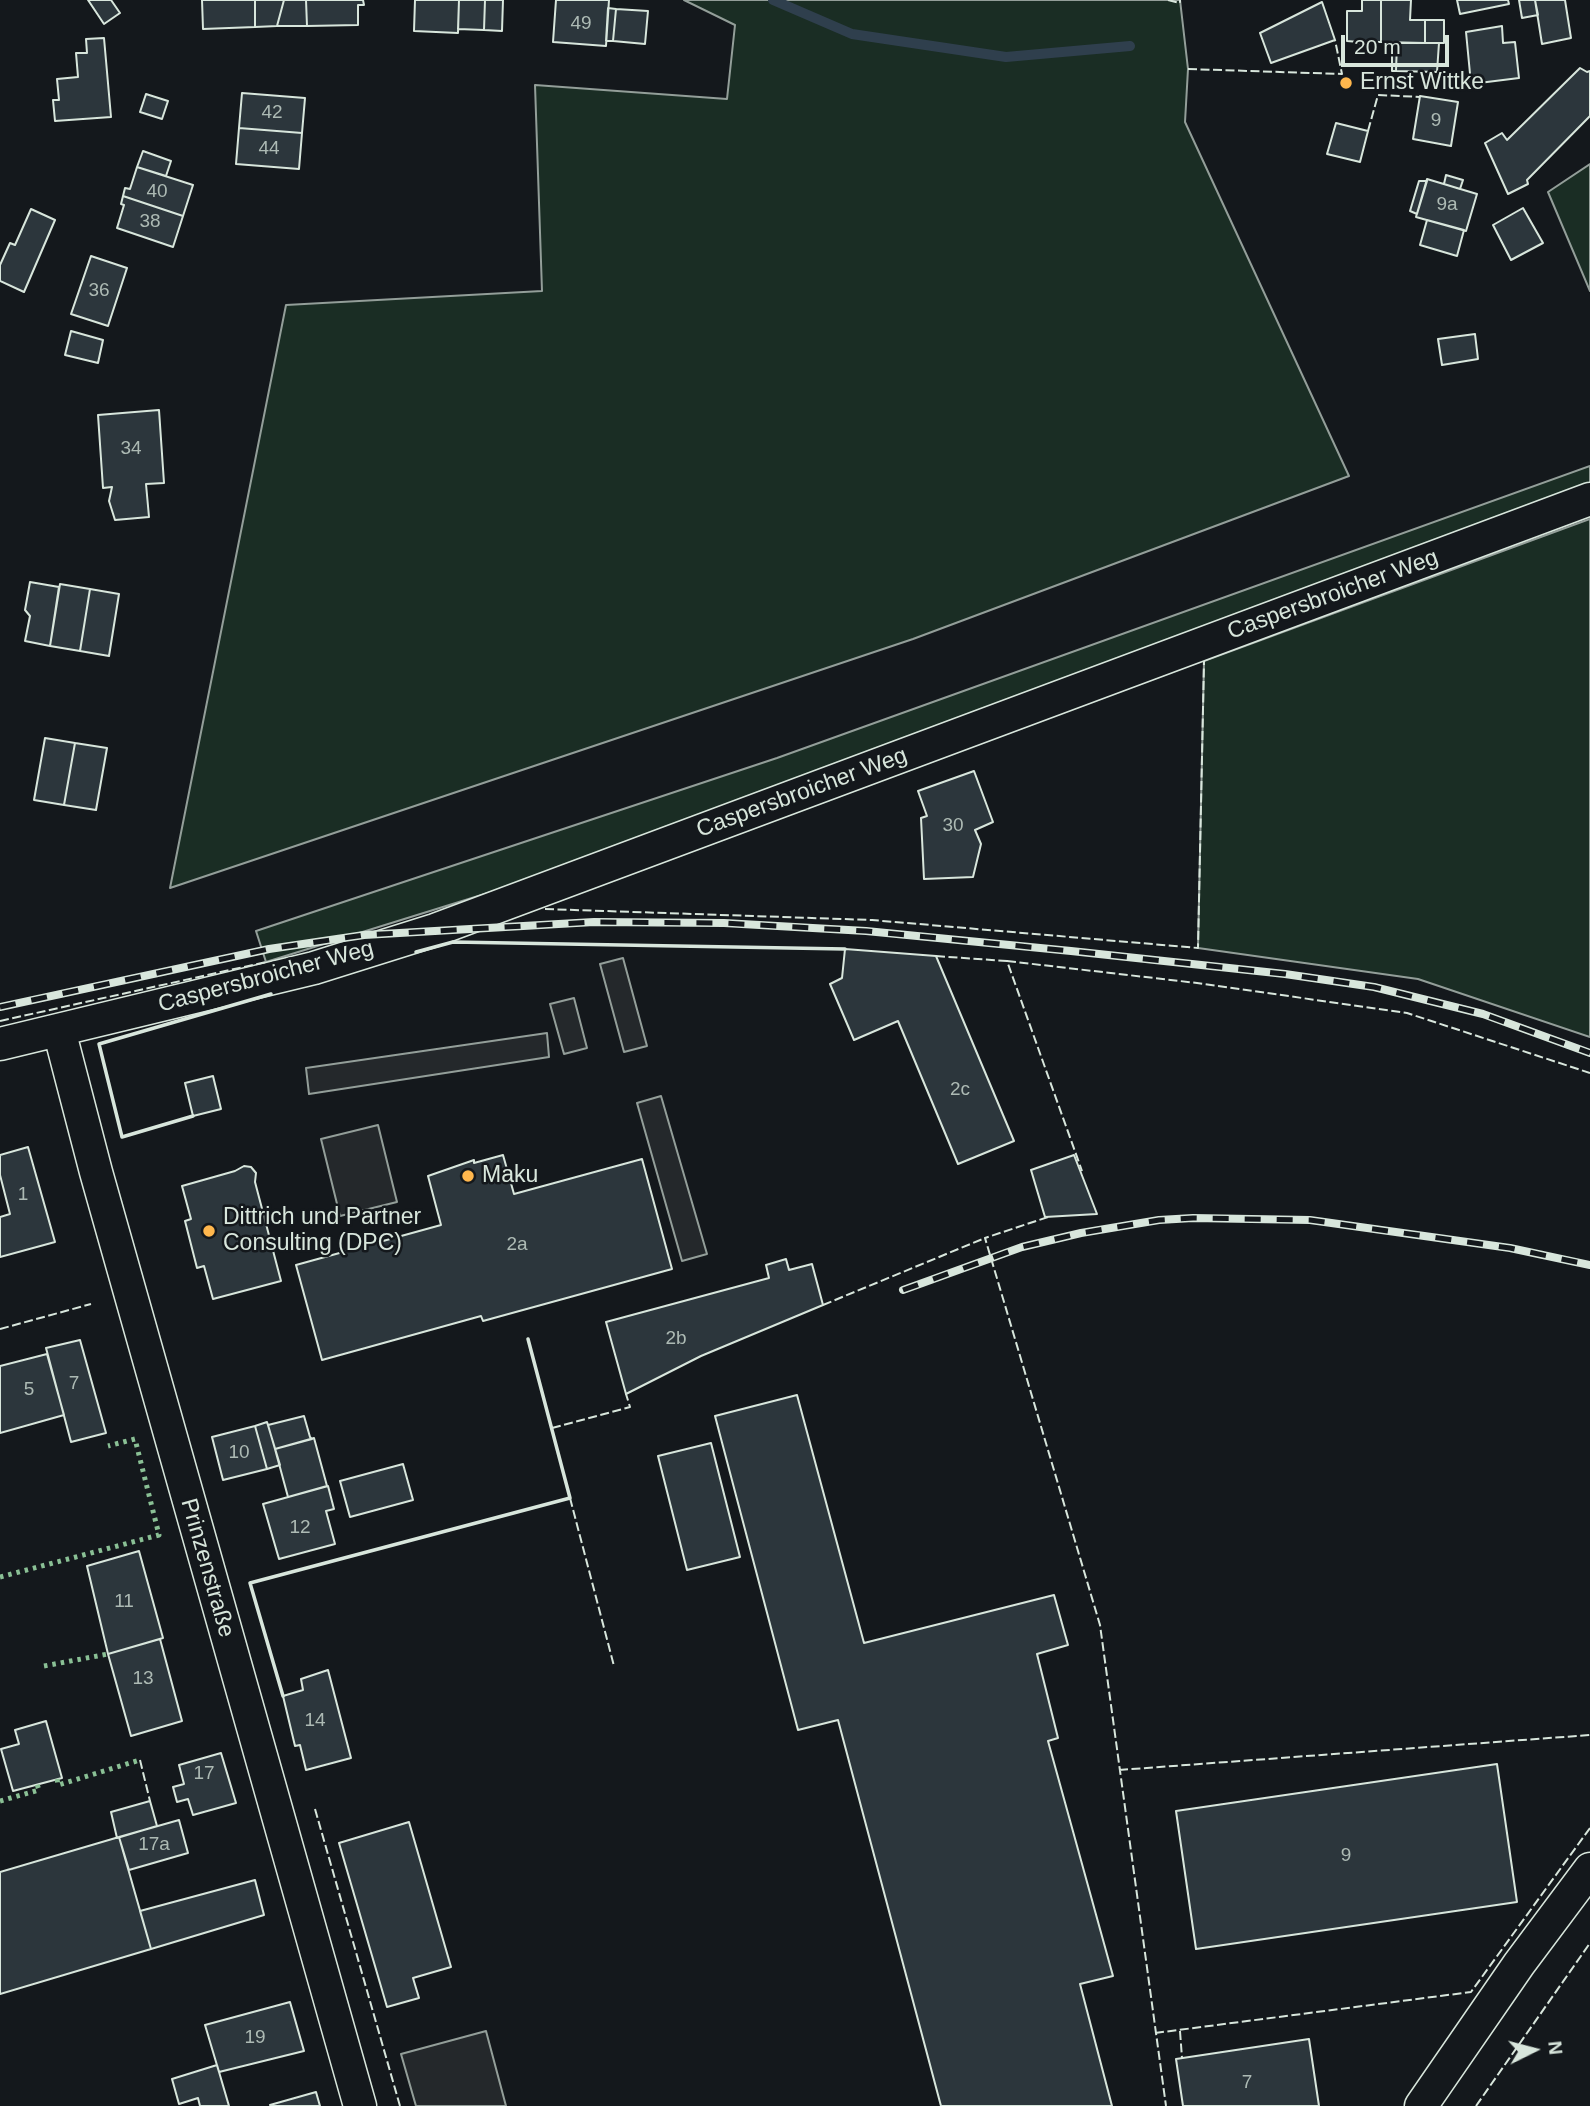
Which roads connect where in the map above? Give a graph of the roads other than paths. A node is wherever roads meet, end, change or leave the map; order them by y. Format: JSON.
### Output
{"nodes":[{"id":1,"x":1590,"y":499,"type":"edge"},
{"id":2,"x":59,"y":1030,"type":"junction"},
{"id":3,"x":0,"y":1044,"type":"edge"},
{"id":4,"x":1590,"y":1869,"type":"edge"},
{"id":5,"x":360,"y":2106,"type":"edge"},
{"id":6,"x":1421,"y":2106,"type":"edge"}],
"edges":[{"from":1,"to":2,"type":"street","name":"Caspersbroicher Weg"},
{"from":2,"to":3,"type":"street","name":"Caspersbroicher Weg"},
{"from":2,"to":5,"type":"street","name":"Prinzenstraße"},
{"from":4,"to":6,"type":"street"}]}
